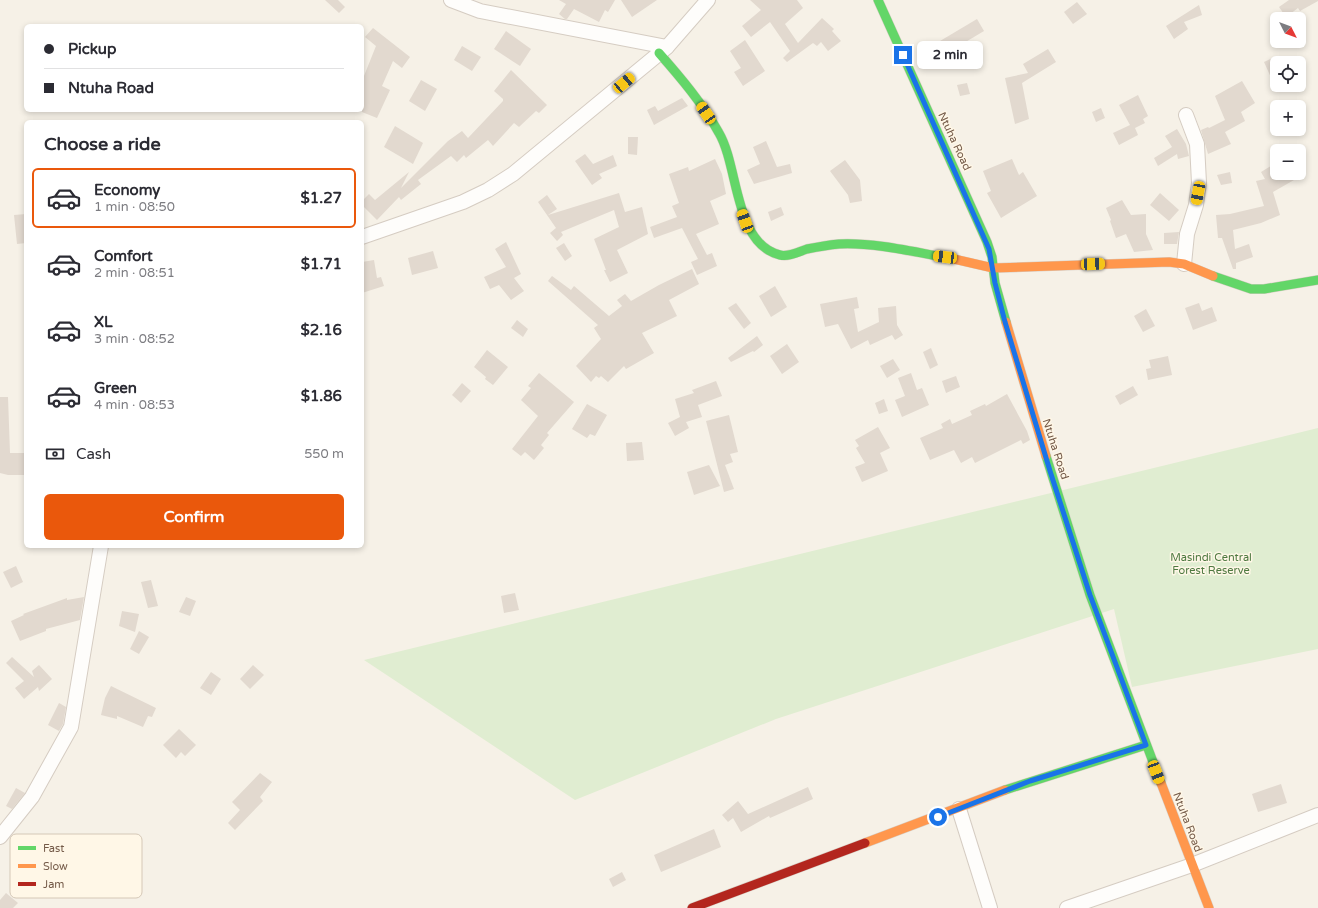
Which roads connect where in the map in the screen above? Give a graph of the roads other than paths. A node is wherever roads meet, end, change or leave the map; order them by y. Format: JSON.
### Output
{"nodes":[{"id":1,"x":451,"y":0,"type":"edge"},
{"id":2,"x":708,"y":0,"type":"edge"},
{"id":3,"x":878,"y":0,"type":"edge"},
{"id":4,"x":663,"y":50,"type":"junction"},
{"id":5,"x":1186,"y":115,"type":"dead end"},
{"id":6,"x":364,"y":236,"type":"edge"},
{"id":7,"x":1184,"y":264,"type":"junction"},
{"id":8,"x":994,"y":268,"type":"junction"},
{"id":9,"x":1318,"y":280,"type":"edge"},
{"id":10,"x":101,"y":548,"type":"edge"},
{"id":11,"x":1146,"y":745,"type":"junction"},
{"id":12,"x":959,"y":809,"type":"junction"},
{"id":13,"x":1318,"y":815,"type":"edge"},
{"id":14,"x":0,"y":837,"type":"edge"},
{"id":15,"x":1192,"y":865,"type":"junction"},
{"id":16,"x":692,"y":908,"type":"edge"},
{"id":17,"x":990,"y":908,"type":"edge"},
{"id":18,"x":1067,"y":908,"type":"edge"},
{"id":19,"x":1209,"y":908,"type":"edge"}],
"edges":[{"from":1,"to":4,"type":"street"},
{"from":2,"to":4,"type":"street"},
{"from":3,"to":8,"type":"street","name":"Ntuha Road"},
{"from":4,"to":6,"type":"street"},
{"from":4,"to":8,"type":"street"},
{"from":5,"to":7,"type":"street"},
{"from":7,"to":8,"type":"street"},
{"from":7,"to":9,"type":"street"},
{"from":8,"to":11,"type":"street","name":"Ntuha Road"},
{"from":10,"to":14,"type":"street"},
{"from":11,"to":12,"type":"street"},
{"from":11,"to":15,"type":"street","name":"Ntuha Road"},
{"from":12,"to":16,"type":"street"},
{"from":12,"to":17,"type":"street"},
{"from":13,"to":15,"type":"street"},
{"from":15,"to":18,"type":"street"},
{"from":15,"to":19,"type":"street","name":"Ntuha Road"}]}
